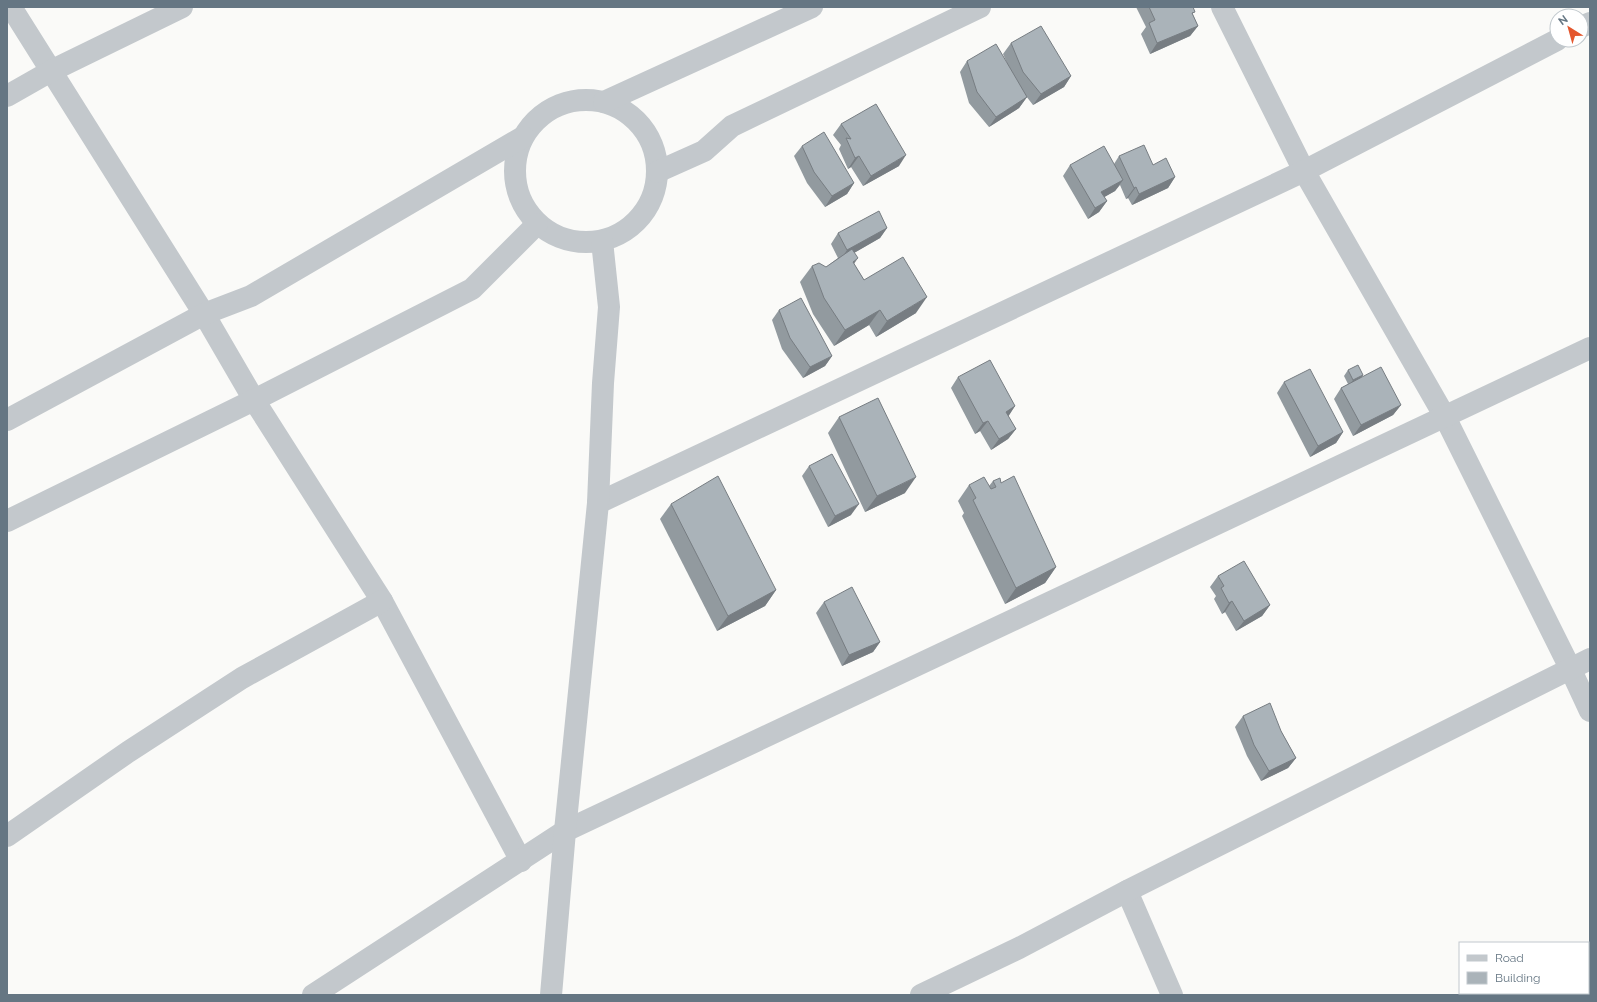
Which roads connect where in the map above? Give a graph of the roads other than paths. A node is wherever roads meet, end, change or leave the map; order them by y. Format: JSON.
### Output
{"nodes":[{"id":1,"x":11,"y":7,"type":"edge"},
{"id":2,"x":182,"y":7,"type":"edge"},
{"id":3,"x":812,"y":7,"type":"edge"},
{"id":4,"x":980,"y":7,"type":"edge"},
{"id":5,"x":1222,"y":7,"type":"edge"},
{"id":6,"x":1549,"y":44,"type":"edge"},
{"id":7,"x":51,"y":71,"type":"junction"},
{"id":8,"x":7,"y":96,"type":"edge"},
{"id":9,"x":604,"y":102,"type":"junction"},
{"id":10,"x":523,"y":137,"type":"junction"},
{"id":11,"x":1304,"y":171,"type":"junction"},
{"id":12,"x":657,"y":172,"type":"junction"},
{"id":13,"x":537,"y":224,"type":"junction"},
{"id":14,"x":602,"y":241,"type":"junction"},
{"id":15,"x":204,"y":314,"type":"junction"},
{"id":16,"x":1590,"y":348,"type":"edge"},
{"id":17,"x":254,"y":400,"type":"junction"},
{"id":18,"x":1445,"y":417,"type":"junction"},
{"id":19,"x":7,"y":420,"type":"edge"},
{"id":20,"x":598,"y":503,"type":"junction"},
{"id":21,"x":7,"y":521,"type":"edge"},
{"id":22,"x":382,"y":601,"type":"junction"},
{"id":23,"x":1590,"y":659,"type":"edge"},
{"id":24,"x":1570,"y":668,"type":"junction"},
{"id":25,"x":1590,"y":712,"type":"edge"},
{"id":26,"x":565,"y":831,"type":"junction"},
{"id":27,"x":7,"y":836,"type":"edge"},
{"id":28,"x":521,"y":861,"type":"junction"},
{"id":29,"x":1127,"y":890,"type":"junction"},
{"id":30,"x":313,"y":995,"type":"edge"},
{"id":31,"x":551,"y":995,"type":"edge"},
{"id":32,"x":920,"y":995,"type":"edge"},
{"id":33,"x":1172,"y":995,"type":"edge"}],
"edges":[{"from":1,"to":7,"type":"street"},
{"from":2,"to":7,"type":"street"},
{"from":3,"to":9,"type":"street"},
{"from":4,"to":12,"type":"street"},
{"from":5,"to":11,"type":"street"},
{"from":6,"to":11,"type":"street"},
{"from":7,"to":8,"type":"street"},
{"from":7,"to":15,"type":"street"},
{"from":9,"to":10,"type":"street"},
{"from":9,"to":12,"type":"street"},
{"from":10,"to":13,"type":"street"},
{"from":10,"to":15,"type":"street"},
{"from":11,"to":18,"type":"street"},
{"from":11,"to":20,"type":"street"},
{"from":12,"to":14,"type":"street"},
{"from":13,"to":14,"type":"street"},
{"from":13,"to":17,"type":"street"},
{"from":14,"to":20,"type":"street"},
{"from":15,"to":17,"type":"street"},
{"from":15,"to":19,"type":"street"},
{"from":16,"to":18,"type":"street"},
{"from":17,"to":21,"type":"street"},
{"from":17,"to":22,"type":"street"},
{"from":18,"to":24,"type":"street"},
{"from":18,"to":26,"type":"street"},
{"from":20,"to":26,"type":"street"},
{"from":22,"to":27,"type":"street"},
{"from":22,"to":28,"type":"street"},
{"from":23,"to":24,"type":"street"},
{"from":24,"to":25,"type":"street"},
{"from":24,"to":29,"type":"street"},
{"from":26,"to":28,"type":"street"},
{"from":26,"to":31,"type":"street"},
{"from":28,"to":30,"type":"street"},
{"from":29,"to":32,"type":"street"},
{"from":29,"to":33,"type":"street"}]}
